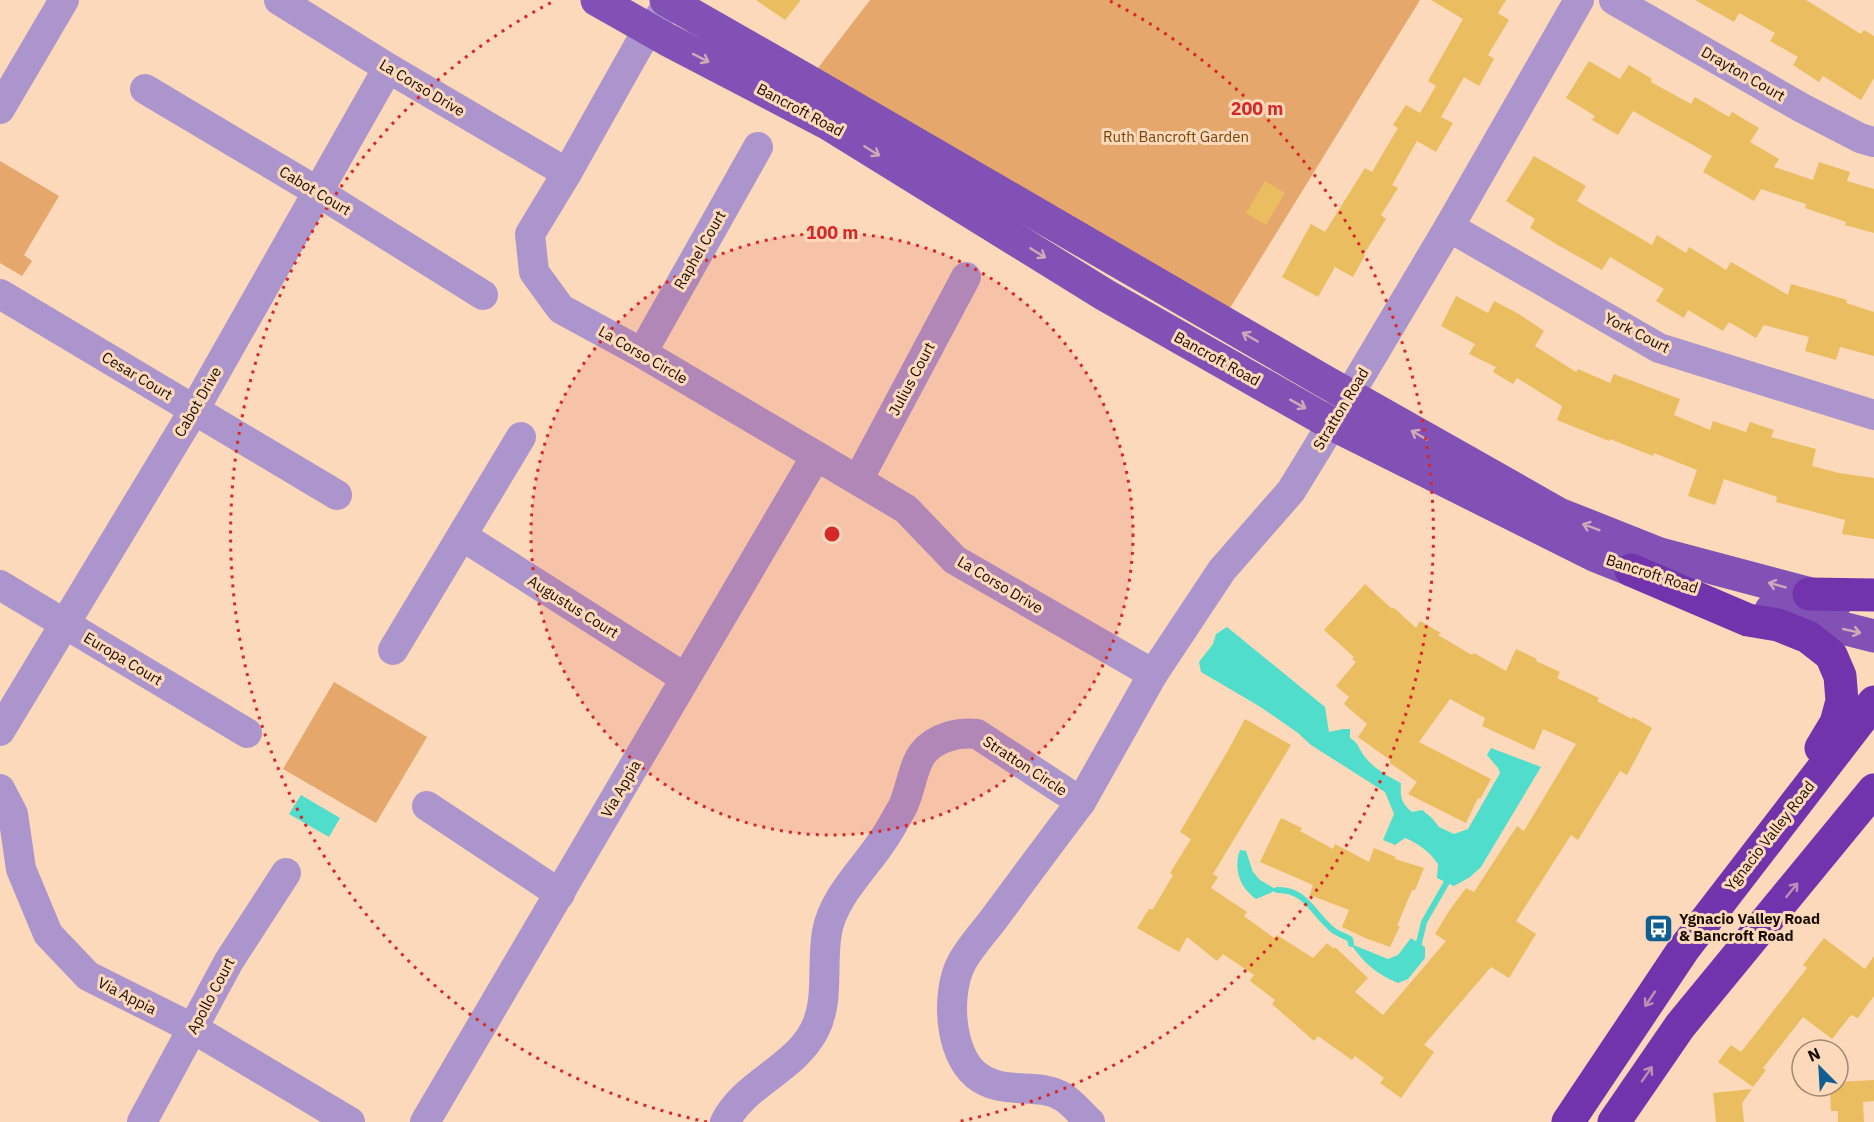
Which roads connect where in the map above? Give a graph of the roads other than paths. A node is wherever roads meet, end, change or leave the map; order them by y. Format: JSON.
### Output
{"nodes":[{"id":1,"x":64,"y":0,"type":"edge"},
{"id":2,"x":279,"y":0,"type":"edge"},
{"id":3,"x":597,"y":0,"type":"edge"},
{"id":4,"x":1579,"y":0,"type":"edge"},
{"id":5,"x":1614,"y":0,"type":"edge"},
{"id":6,"x":669,"y":1,"type":"edge"},
{"id":7,"x":649,"y":31,"type":"junction"},
{"id":8,"x":388,"y":68,"type":"junction"},
{"id":9,"x":145,"y":89,"type":"dead end"},
{"id":10,"x":0,"y":109,"type":"edge"},
{"id":11,"x":1874,"y":142,"type":"edge"},
{"id":12,"x":759,"y":147,"type":"dead end"},
{"id":13,"x":567,"y":174,"type":"junction"},
{"id":14,"x":318,"y":192,"type":"junction"},
{"id":15,"x":1449,"y":227,"type":"junction"},
{"id":16,"x":966,"y":278,"type":"dead end"},
{"id":17,"x":0,"y":294,"type":"edge"},
{"id":18,"x":483,"y":296,"type":"dead end"},
{"id":19,"x":642,"y":353,"type":"junction"},
{"id":20,"x":1350,"y":395,"type":"junction"},
{"id":21,"x":194,"y":410,"type":"junction"},
{"id":22,"x":1874,"y":416,"type":"edge"},
{"id":23,"x":1332,"y":424,"type":"junction"},
{"id":24,"x":521,"y":437,"type":"dead end"},
{"id":25,"x":816,"y":456,"type":"junction"},
{"id":26,"x":858,"y":480,"type":"junction"},
{"id":27,"x":337,"y":495,"type":"dead end"},
{"id":28,"x":462,"y":536,"type":"junction"},
{"id":29,"x":1631,"y":570,"type":"junction"},
{"id":30,"x":0,"y":585,"type":"edge"},
{"id":31,"x":1809,"y":594,"type":"junction"},
{"id":32,"x":1874,"y":595,"type":"edge"},
{"id":33,"x":1874,"y":610,"type":"edge"},
{"id":34,"x":65,"y":625,"type":"junction"},
{"id":35,"x":1874,"y":636,"type":"edge"},
{"id":36,"x":393,"y":650,"type":"dead end"},
{"id":37,"x":1153,"y":674,"type":"junction"},
{"id":38,"x":685,"y":678,"type":"junction"},
{"id":39,"x":1874,"y":702,"type":"edge"},
{"id":40,"x":0,"y":731,"type":"edge"},
{"id":41,"x":247,"y":733,"type":"dead end"},
{"id":42,"x":0,"y":789,"type":"edge"},
{"id":43,"x":1874,"y":790,"type":"edge"},
{"id":44,"x":1080,"y":802,"type":"junction"},
{"id":45,"x":427,"y":806,"type":"dead end"},
{"id":46,"x":1762,"y":846,"type":"junction"},
{"id":47,"x":285,"y":873,"type":"dead end"},
{"id":48,"x":560,"y":894,"type":"junction"},
{"id":49,"x":194,"y":1029,"type":"junction"},
{"id":50,"x":142,"y":1122,"type":"edge"},
{"id":51,"x":350,"y":1122,"type":"edge"},
{"id":52,"x":425,"y":1122,"type":"edge"},
{"id":53,"x":725,"y":1122,"type":"edge"},
{"id":54,"x":1090,"y":1122,"type":"edge"},
{"id":55,"x":1568,"y":1122,"type":"edge"},
{"id":56,"x":1614,"y":1122,"type":"edge"}],
"edges":[{"from":1,"to":10,"type":"street"},
{"from":2,"to":8,"type":"street","name":"La Corso Drive"},
{"from":3,"to":7,"type":"main road","name":"Bancroft Road"},
{"from":4,"to":15,"type":"street","name":"Stratton Road"},
{"from":5,"to":11,"type":"street","name":"Drayton Court"},
{"from":6,"to":7,"type":"street","name":"La Corso Circle"},
{"from":20,"to":6,"type":"main road","name":"Bancroft Road","one_way":true},
{"from":7,"to":13,"type":"street","name":"La Corso Circle"},
{"from":7,"to":23,"type":"main road","name":"Bancroft Road","one_way":true},
{"from":8,"to":13,"type":"street","name":"La Corso Drive"},
{"from":8,"to":14,"type":"street","name":"Cabot Drive"},
{"from":9,"to":14,"type":"street","name":"Cabot Court"},
{"from":12,"to":19,"type":"street","name":"Raphel Court"},
{"from":13,"to":19,"type":"street","name":"La Corso Circle"},
{"from":14,"to":18,"type":"street","name":"Cabot Court"},
{"from":14,"to":21,"type":"street","name":"Cabot Drive"},
{"from":15,"to":20,"type":"street","name":"Stratton Road"},
{"from":15,"to":22,"type":"street","name":"York Court"},
{"from":16,"to":26,"type":"street","name":"Julius Court"},
{"from":17,"to":21,"type":"street","name":"Cesar Court"},
{"from":19,"to":25,"type":"street","name":"La Corso Circle"},
{"from":20,"to":23,"type":"street","name":"Stratton Road"},
{"from":31,"to":20,"type":"main road","name":"Bancroft Road","one_way":true},
{"from":21,"to":27,"type":"street","name":"Cesar Court"},
{"from":21,"to":34,"type":"street","name":"Cabot Drive"},
{"from":23,"to":29,"type":"main road","name":"Bancroft Road"},
{"from":23,"to":37,"type":"street","name":"Stratton Road"},
{"from":24,"to":28,"type":"street"},
{"from":25,"to":26,"type":"street","name":"La Corso Circle"},
{"from":25,"to":38,"type":"street","name":"Via Appia"},
{"from":26,"to":37,"type":"street","name":"La Corso Drive"},
{"from":28,"to":36,"type":"street"},
{"from":28,"to":38,"type":"street","name":"Augustus Court"},
{"from":29,"to":35,"type":"main road","name":"Bancroft Road","one_way":true},
{"from":29,"to":46,"type":"highway"},
{"from":30,"to":34,"type":"street","name":"Europa Court"},
{"from":31,"to":32,"type":"highway"},
{"from":31,"to":33,"type":"main road","name":"Bancroft Road"},
{"from":34,"to":40,"type":"street","name":"Cabot Drive"},
{"from":34,"to":41,"type":"street","name":"Europa Court"},
{"from":37,"to":44,"type":"street","name":"Stratton Road"},
{"from":38,"to":48,"type":"street","name":"Via Appia"},
{"from":39,"to":46,"type":"highway","name":"Ygnacio Valley Road"},
{"from":42,"to":49,"type":"street","name":"Via Appia"},
{"from":56,"to":43,"type":"highway","one_way":true},
{"from":44,"to":53,"type":"street","name":"Stratton Circle"},
{"from":44,"to":54,"type":"street","name":"Stratton Circle"},
{"from":45,"to":48,"type":"street"},
{"from":46,"to":55,"type":"highway","name":"Ygnacio Valley Road","one_way":true},
{"from":47,"to":49,"type":"street","name":"Apollo Court"},
{"from":48,"to":52,"type":"street","name":"Via Appia"},
{"from":49,"to":50,"type":"street","name":"Apollo Court"},
{"from":49,"to":51,"type":"street","name":"Via Appia"}]}
